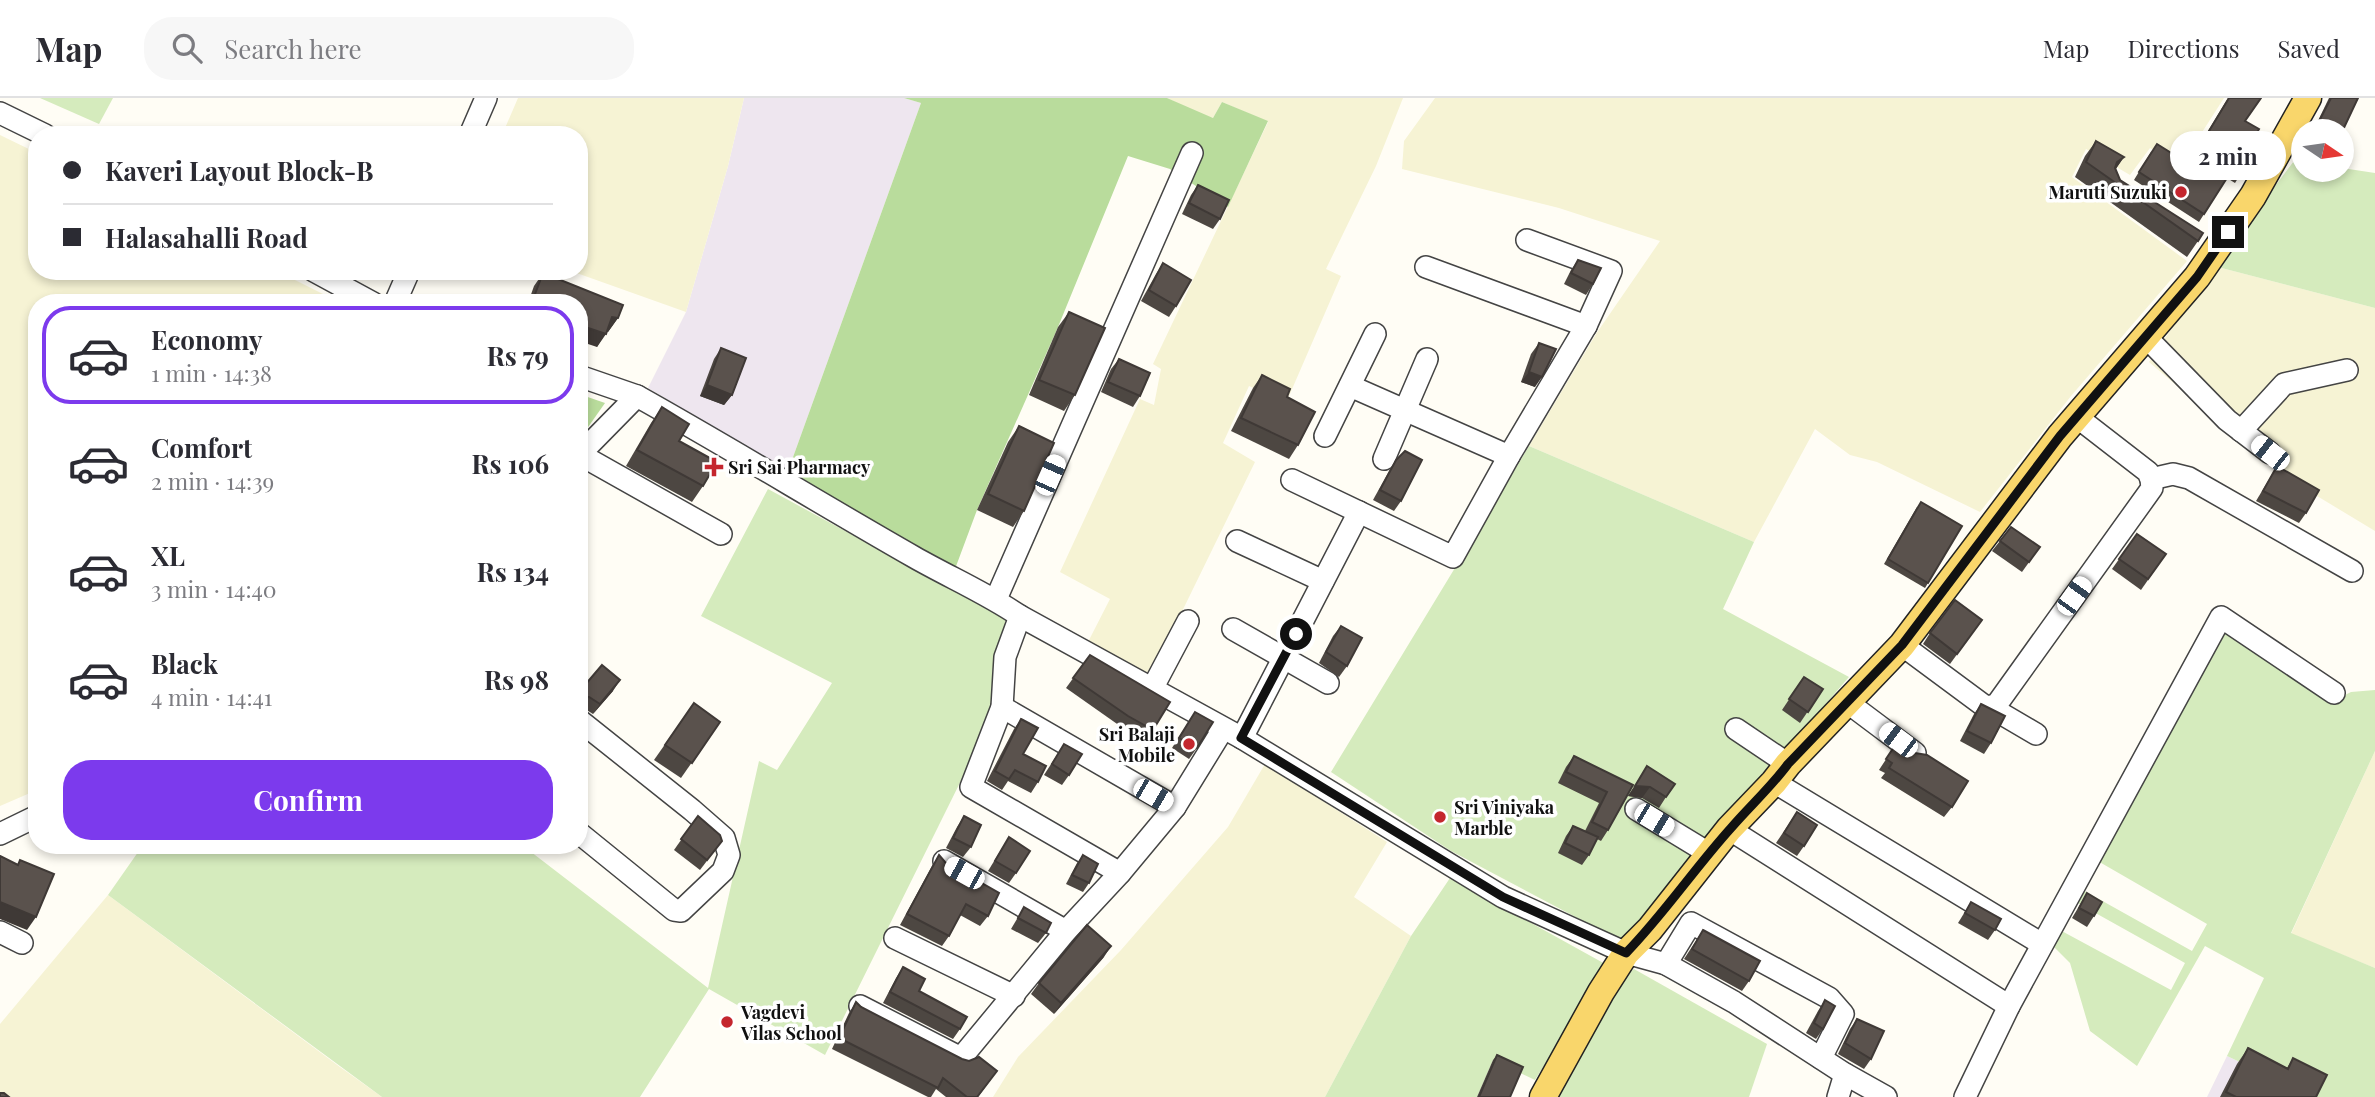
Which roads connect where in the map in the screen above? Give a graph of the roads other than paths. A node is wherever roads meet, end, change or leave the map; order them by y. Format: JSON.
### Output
{"nodes":[{"id":1,"x":486,"y":98,"type":"edge"},
{"id":2,"x":2308,"y":98,"type":"edge"},
{"id":3,"x":0,"y":113,"type":"edge"},
{"id":4,"x":474,"y":126,"type":"edge"},
{"id":5,"x":28,"y":127,"type":"edge"},
{"id":6,"x":1192,"y":153,"type":"dead end"},
{"id":7,"x":1527,"y":240,"type":"dead end"},
{"id":8,"x":1426,"y":267,"type":"dead end"},
{"id":9,"x":331,"y":280,"type":"edge"},
{"id":10,"x":356,"y":294,"type":"edge"},
{"id":11,"x":1586,"y":326,"type":"junction"},
{"id":12,"x":1375,"y":334,"type":"dead end"},
{"id":13,"x":2146,"y":337,"type":"junction"},
{"id":14,"x":1427,"y":359,"type":"dead end"},
{"id":15,"x":2347,"y":370,"type":"dead end"},
{"id":16,"x":588,"y":379,"type":"edge"},
{"id":17,"x":1350,"y":386,"type":"junction"},
{"id":18,"x":637,"y":396,"type":"junction"},
{"id":19,"x":1405,"y":410,"type":"junction"},
{"id":20,"x":2077,"y":417,"type":"junction"},
{"id":21,"x":2241,"y":431,"type":"junction"},
{"id":22,"x":1325,"y":436,"type":"dead end"},
{"id":23,"x":588,"y":445,"type":"edge"},
{"id":24,"x":2270,"y":453,"type":"dead end"},
{"id":25,"x":1509,"y":456,"type":"junction"},
{"id":26,"x":588,"y":459,"type":"edge"},
{"id":27,"x":1384,"y":460,"type":"dead end"},
{"id":28,"x":2151,"y":479,"type":"junction"},
{"id":29,"x":1292,"y":480,"type":"dead end"},
{"id":30,"x":1359,"y":512,"type":"junction"},
{"id":31,"x":721,"y":534,"type":"dead end"},
{"id":32,"x":1237,"y":541,"type":"dead end"},
{"id":33,"x":2352,"y":571,"type":"dead end"},
{"id":34,"x":1323,"y":581,"type":"junction"},
{"id":35,"x":996,"y":599,"type":"junction"},
{"id":36,"x":1020,"y":616,"type":"junction"},
{"id":37,"x":1188,"y":621,"type":"dead end"},
{"id":38,"x":1233,"y":629,"type":"dead end"},
{"id":39,"x":1902,"y":645,"type":"junction"},
{"id":40,"x":1284,"y":657,"type":"junction"},
{"id":41,"x":1328,"y":682,"type":"dead end"},
{"id":42,"x":1152,"y":689,"type":"junction"},
{"id":43,"x":2334,"y":693,"type":"dead end"},
{"id":44,"x":1847,"y":702,"type":"junction"},
{"id":45,"x":1002,"y":707,"type":"junction"},
{"id":46,"x":1990,"y":707,"type":"junction"},
{"id":47,"x":588,"y":727,"type":"edge"},
{"id":48,"x":1736,"y":729,"type":"dead end"},
{"id":49,"x":1232,"y":734,"type":"junction"},
{"id":50,"x":2036,"y":734,"type":"dead end"},
{"id":51,"x":1915,"y":753,"type":"edge"},
{"id":52,"x":1781,"y":773,"type":"junction"},
{"id":53,"x":1175,"y":807,"type":"junction"},
{"id":54,"x":1636,"y":809,"type":"dead end"},
{"id":55,"x":28,"y":820,"type":"edge"},
{"id":56,"x":1730,"y":829,"type":"junction"},
{"id":57,"x":0,"y":834,"type":"edge"},
{"id":58,"x":588,"y":840,"type":"edge"},
{"id":59,"x":1710,"y":854,"type":"junction"},
{"id":60,"x":944,"y":861,"type":"edge"},
{"id":61,"x":1120,"y":873,"type":"junction"},
{"id":62,"x":1066,"y":931,"type":"junction"},
{"id":63,"x":0,"y":932,"type":"edge"},
{"id":64,"x":895,"y":938,"type":"dead end"},
{"id":65,"x":22,"y":943,"type":"dead end"},
{"id":66,"x":2042,"y":944,"type":"junction"},
{"id":67,"x":1626,"y":953,"type":"junction"},
{"id":68,"x":1666,"y":964,"type":"junction"},
{"id":69,"x":1014,"y":996,"type":"junction"},
{"id":70,"x":860,"y":1006,"type":"edge"},
{"id":71,"x":2009,"y":1006,"type":"junction"},
{"id":72,"x":1821,"y":1058,"type":"junction"},
{"id":73,"x":1845,"y":1074,"type":"junction"},
{"id":74,"x":1543,"y":1097,"type":"edge"},
{"id":75,"x":1838,"y":1097,"type":"edge"},
{"id":76,"x":1886,"y":1097,"type":"edge"},
{"id":77,"x":1965,"y":1097,"type":"edge"}],
"edges":[{"from":1,"to":4,"type":"street"},
{"from":2,"to":13,"type":"main road"},
{"from":3,"to":5,"type":"street"},
{"from":6,"to":35,"type":"street"},
{"from":7,"to":11,"type":"street"},
{"from":8,"to":11,"type":"street"},
{"from":9,"to":10,"type":"street"},
{"from":11,"to":25,"type":"street"},
{"from":12,"to":17,"type":"street"},
{"from":13,"to":20,"type":"main road"},
{"from":13,"to":21,"type":"street"},
{"from":14,"to":19,"type":"street"},
{"from":15,"to":21,"type":"street"},
{"from":16,"to":18,"type":"street"},
{"from":17,"to":19,"type":"street"},
{"from":17,"to":22,"type":"street"},
{"from":18,"to":23,"type":"street"},
{"from":18,"to":35,"type":"street"},
{"from":19,"to":25,"type":"street"},
{"from":19,"to":27,"type":"street"},
{"from":20,"to":28,"type":"street"},
{"from":20,"to":39,"type":"main road"},
{"from":21,"to":24,"type":"street"},
{"from":25,"to":30,"type":"street"},
{"from":26,"to":31,"type":"street"},
{"from":28,"to":33,"type":"street"},
{"from":28,"to":46,"type":"street"},
{"from":29,"to":30,"type":"street"},
{"from":30,"to":34,"type":"street"},
{"from":32,"to":34,"type":"street"},
{"from":34,"to":40,"type":"street"},
{"from":35,"to":36,"type":"street"},
{"from":36,"to":42,"type":"street"},
{"from":36,"to":45,"type":"street"},
{"from":37,"to":42,"type":"street"},
{"from":38,"to":40,"type":"street"},
{"from":39,"to":44,"type":"main road"},
{"from":39,"to":46,"type":"street"},
{"from":40,"to":41,"type":"street"},
{"from":40,"to":49,"type":"street"},
{"from":42,"to":49,"type":"street"},
{"from":43,"to":66,"type":"street"},
{"from":44,"to":51,"type":"street"},
{"from":44,"to":52,"type":"main road"},
{"from":45,"to":53,"type":"street"},
{"from":45,"to":61,"type":"street"},
{"from":46,"to":50,"type":"street"},
{"from":47,"to":58,"type":"street"},
{"from":48,"to":52,"type":"street"},
{"from":49,"to":53,"type":"street"},
{"from":49,"to":67,"type":"street"},
{"from":52,"to":56,"type":"main road"},
{"from":52,"to":66,"type":"street"},
{"from":53,"to":61,"type":"street"},
{"from":54,"to":59,"type":"street"},
{"from":55,"to":57,"type":"street"},
{"from":56,"to":59,"type":"main road"},
{"from":56,"to":71,"type":"street"},
{"from":59,"to":67,"type":"main road"},
{"from":60,"to":62,"type":"street"},
{"from":61,"to":62,"type":"street"},
{"from":62,"to":69,"type":"street"},
{"from":63,"to":65,"type":"street"},
{"from":64,"to":69,"type":"street"},
{"from":66,"to":71,"type":"street"},
{"from":67,"to":68,"type":"street"},
{"from":67,"to":74,"type":"main road"},
{"from":68,"to":72,"type":"street"},
{"from":68,"to":72,"type":"street"},
{"from":69,"to":70,"type":"street"},
{"from":71,"to":77,"type":"street"},
{"from":72,"to":73,"type":"street"},
{"from":73,"to":75,"type":"street"},
{"from":73,"to":76,"type":"street"}]}
